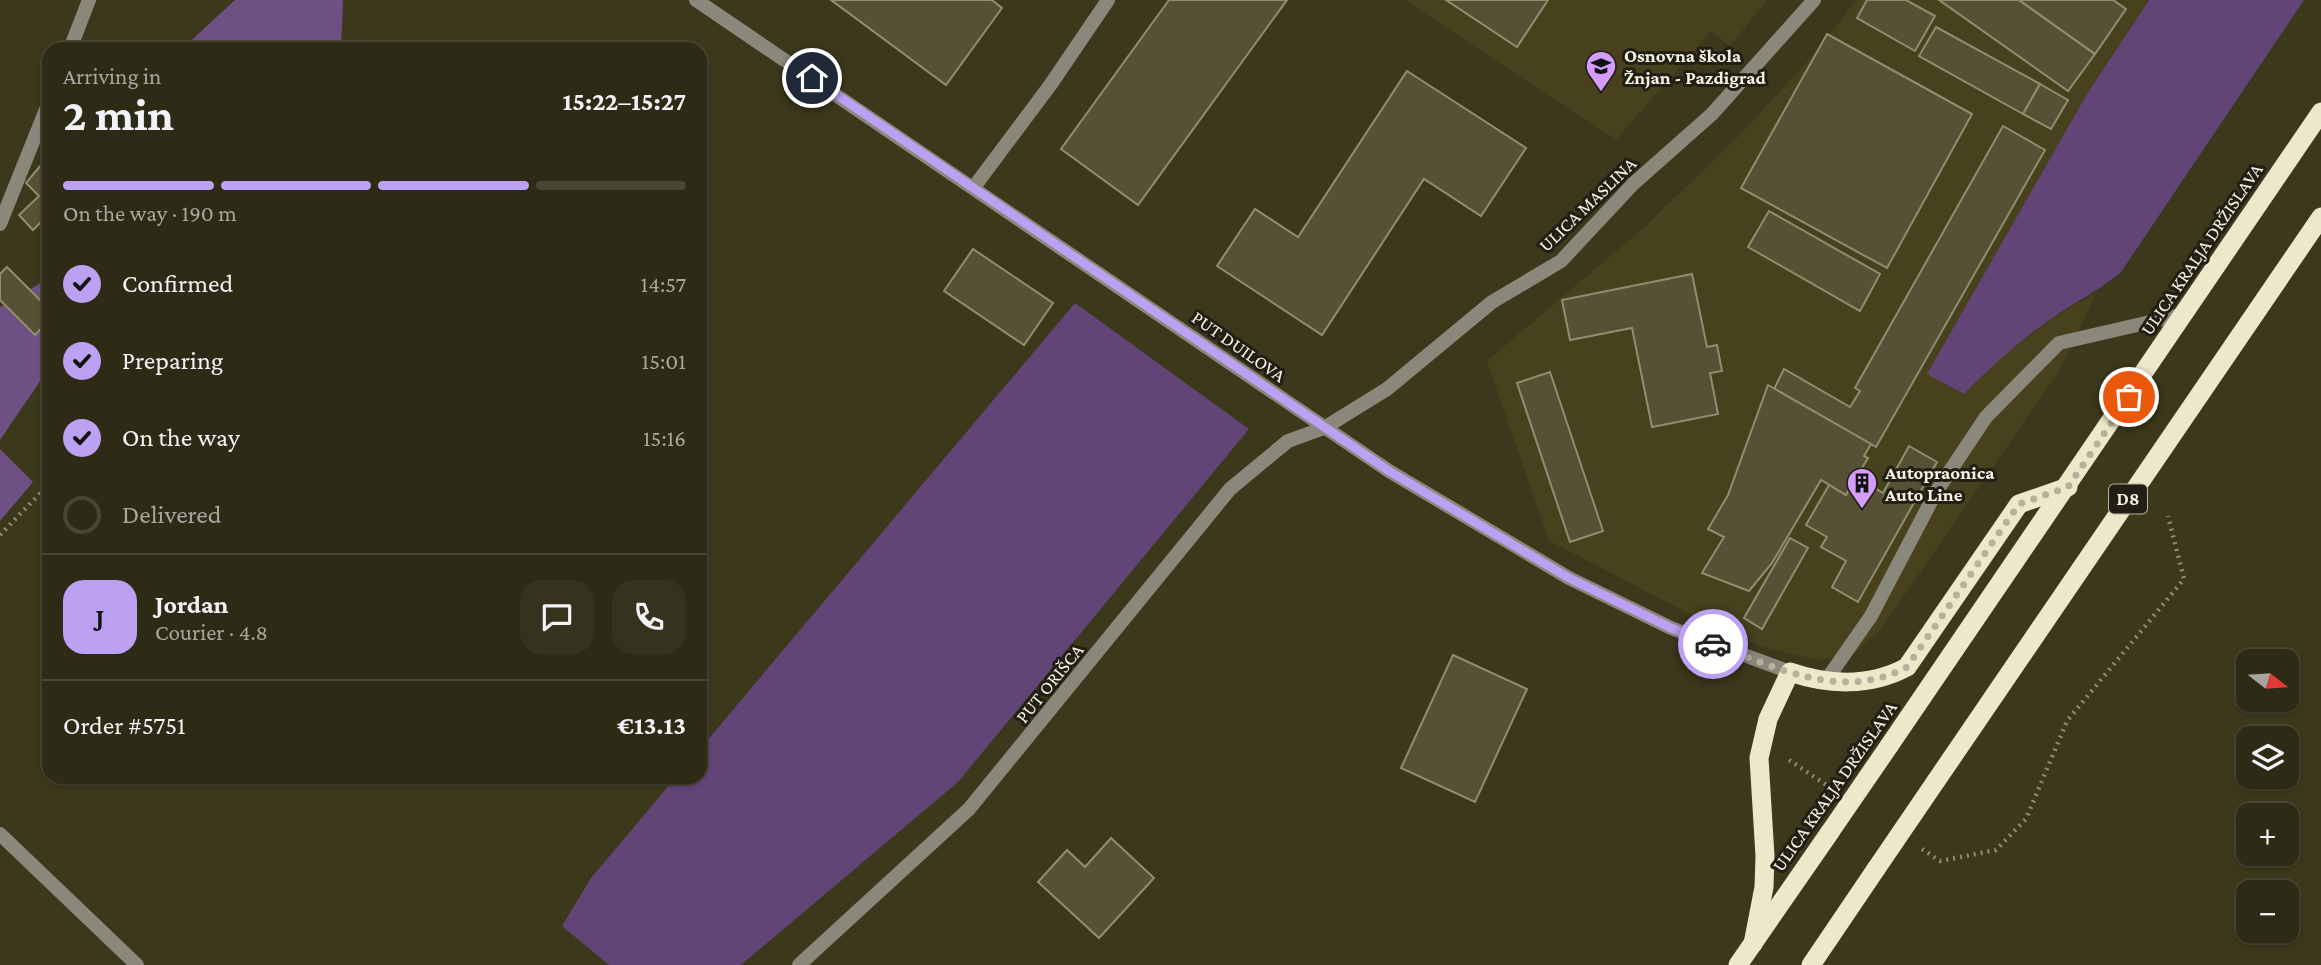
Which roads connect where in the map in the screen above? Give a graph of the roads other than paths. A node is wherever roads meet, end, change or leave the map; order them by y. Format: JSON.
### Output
{"nodes":[{"id":1,"x":89,"y":0,"type":"edge"},
{"id":2,"x":696,"y":0,"type":"edge"},
{"id":3,"x":1108,"y":0,"type":"edge"},
{"id":4,"x":1814,"y":0,"type":"edge"},
{"id":5,"x":73,"y":42,"type":"edge"},
{"id":6,"x":2321,"y":112,"type":"edge"},
{"id":7,"x":42,"y":119,"type":"edge"},
{"id":8,"x":974,"y":187,"type":"junction"},
{"id":9,"x":2321,"y":217,"type":"edge"},
{"id":10,"x":0,"y":224,"type":"edge"},
{"id":11,"x":2185,"y":314,"type":"junction"},
{"id":12,"x":1324,"y":428,"type":"junction"},
{"id":13,"x":2068,"y":487,"type":"junction"},
{"id":14,"x":1790,"y":672,"type":"junction"},
{"id":15,"x":1825,"y":682,"type":"junction"},
{"id":16,"x":0,"y":834,"type":"edge"},
{"id":17,"x":1753,"y":944,"type":"junction"},
{"id":18,"x":137,"y":965,"type":"edge"},
{"id":19,"x":799,"y":965,"type":"edge"},
{"id":20,"x":1738,"y":965,"type":"edge"},
{"id":21,"x":1811,"y":965,"type":"edge"}],
"edges":[{"from":1,"to":5,"type":"street"},
{"from":2,"to":8,"type":"street","name":"PUT DUILOVA"},
{"from":3,"to":8,"type":"street"},
{"from":4,"to":12,"type":"street","name":"ULICA MASLINA"},
{"from":6,"to":11,"type":"highway","name":"ULICA KRALJA DRŽISLAVA"},
{"from":7,"to":10,"type":"street"},
{"from":8,"to":12,"type":"street","name":"PUT DUILOVA"},
{"from":9,"to":21,"type":"highway","number":"D8","bridge":true},
{"from":11,"to":13,"type":"highway","name":"ULICA KRALJA DRŽISLAVA"},
{"from":11,"to":15,"type":"street"},
{"from":12,"to":14,"type":"street","name":"PUT DUILOVA"},
{"from":12,"to":19,"type":"street","name":"PUT ORIŠCA"},
{"from":13,"to":15,"type":"highway"},
{"from":13,"to":17,"type":"highway","name":"ULICA KRALJA DRŽISLAVA","bridge":true},
{"from":14,"to":15,"type":"highway"},
{"from":14,"to":17,"type":"highway"},
{"from":16,"to":18,"type":"street"},
{"from":17,"to":20,"type":"highway","name":"ULICA KRALJA DRŽISLAVA"}]}
